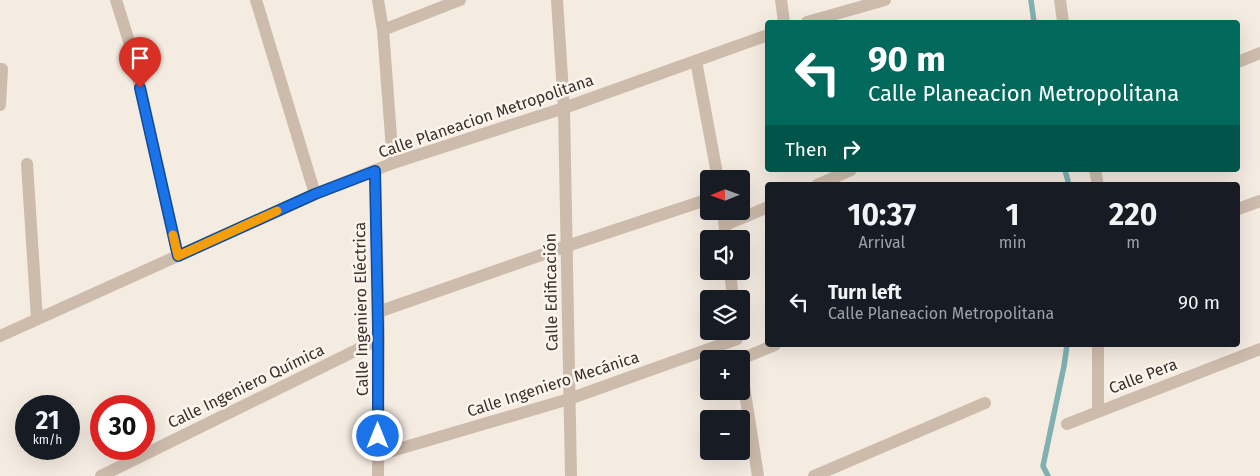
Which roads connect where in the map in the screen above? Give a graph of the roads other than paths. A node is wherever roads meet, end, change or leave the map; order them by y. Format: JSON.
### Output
{"nodes":[{"id":1,"x":116,"y":0,"type":"edge"},
{"id":2,"x":256,"y":0,"type":"edge"},
{"id":3,"x":378,"y":0,"type":"edge"},
{"id":4,"x":460,"y":0,"type":"edge"},
{"id":5,"x":557,"y":0,"type":"edge"},
{"id":6,"x":781,"y":0,"type":"edge"},
{"id":7,"x":885,"y":0,"type":"edge"},
{"id":8,"x":1060,"y":0,"type":"edge"},
{"id":9,"x":784,"y":20,"type":"edge"},
{"id":10,"x":814,"y":20,"type":"edge"},
{"id":11,"x":1063,"y":20,"type":"edge"},
{"id":12,"x":383,"y":30,"type":"junction"},
{"id":13,"x":765,"y":36,"type":"edge"},
{"id":14,"x":1260,"y":53,"type":"edge"},
{"id":15,"x":1240,"y":61,"type":"edge"},
{"id":16,"x":696,"y":62,"type":"junction"},
{"id":17,"x":2,"y":69,"type":"dead end"},
{"id":18,"x":0,"y":105,"type":"edge"},
{"id":19,"x":564,"y":108,"type":"junction"},
{"id":20,"x":393,"y":163,"type":"junction"},
{"id":21,"x":27,"y":164,"type":"dead end"},
{"id":22,"x":716,"y":170,"type":"edge"},
{"id":23,"x":375,"y":171,"type":"junction"},
{"id":24,"x":846,"y":172,"type":"edge"},
{"id":25,"x":824,"y":182,"type":"edge"},
{"id":26,"x":315,"y":194,"type":"junction"},
{"id":27,"x":1260,"y":201,"type":"edge"},
{"id":28,"x":700,"y":202,"type":"edge"},
{"id":29,"x":765,"y":208,"type":"edge"},
{"id":30,"x":1240,"y":208,"type":"edge"},
{"id":31,"x":724,"y":220,"type":"edge"},
{"id":32,"x":725,"y":225,"type":"junction"},
{"id":33,"x":725,"y":230,"type":"edge"},
{"id":34,"x":567,"y":246,"type":"junction"},
{"id":35,"x":178,"y":256,"type":"junction"},
{"id":36,"x":378,"y":312,"type":"junction"},
{"id":37,"x":38,"y":319,"type":"junction"},
{"id":38,"x":0,"y":336,"type":"edge"},
{"id":39,"x":379,"y":339,"type":"junction"},
{"id":40,"x":724,"y":340,"type":"edge"},
{"id":41,"x":770,"y":347,"type":"edge"},
{"id":42,"x":1098,"y":347,"type":"edge"},
{"id":43,"x":1260,"y":349,"type":"edge"},
{"id":44,"x":750,"y":355,"type":"edge"},
{"id":45,"x":569,"y":398,"type":"junction"},
{"id":46,"x":746,"y":400,"type":"edge"},
{"id":47,"x":985,"y":403,"type":"dead end"},
{"id":48,"x":1098,"y":410,"type":"junction"},
{"id":49,"x":1067,"y":424,"type":"dead end"},
{"id":50,"x":378,"y":455,"type":"junction"},
{"id":51,"x":101,"y":476,"type":"edge"},
{"id":52,"x":378,"y":476,"type":"edge"},
{"id":53,"x":571,"y":476,"type":"edge"},
{"id":54,"x":758,"y":476,"type":"edge"},
{"id":55,"x":814,"y":476,"type":"edge"}],
"edges":[{"from":1,"to":35,"type":"street"},
{"from":2,"to":26,"type":"street"},
{"from":3,"to":12,"type":"street"},
{"from":4,"to":12,"type":"street"},
{"from":5,"to":19,"type":"street","name":"Calle Edificación"},
{"from":6,"to":9,"type":"street"},
{"from":7,"to":10,"type":"street"},
{"from":8,"to":11,"type":"street"},
{"from":12,"to":20,"type":"street"},
{"from":13,"to":16,"type":"street","name":"Calle Planeacion Metropolitana"},
{"from":14,"to":15,"type":"street"},
{"from":16,"to":19,"type":"street","name":"Calle Planeacion Metropolitana"},
{"from":16,"to":22,"type":"street"},
{"from":17,"to":18,"type":"street"},
{"from":19,"to":20,"type":"street","name":"Calle Planeacion Metropolitana"},
{"from":19,"to":34,"type":"street","name":"Calle Edificación"},
{"from":20,"to":23,"type":"street","name":"Calle Planeacion Metropolitana"},
{"from":21,"to":37,"type":"street"},
{"from":23,"to":26,"type":"street","name":"Calle Planeacion Metropolitana"},
{"from":23,"to":36,"type":"street","name":"Calle Ingeniero Eléctrica"},
{"from":24,"to":25,"type":"street"},
{"from":26,"to":35,"type":"street","name":"Calle Planeacion Metropolitana"},
{"from":27,"to":30,"type":"street"},
{"from":28,"to":34,"type":"street"},
{"from":29,"to":32,"type":"street"},
{"from":31,"to":32,"type":"street"},
{"from":32,"to":33,"type":"street"},
{"from":34,"to":36,"type":"street"},
{"from":34,"to":45,"type":"street","name":"Calle Edificación"},
{"from":35,"to":37,"type":"street","name":"Calle Planeacion Metropolitana"},
{"from":36,"to":39,"type":"street","name":"Calle Ingeniero Eléctrica"},
{"from":37,"to":38,"type":"street","name":"Calle Planeacion Metropolitana"},
{"from":39,"to":50,"type":"street","name":"Calle Ingeniero Eléctrica"},
{"from":39,"to":51,"type":"street","name":"Calle Ingeniero Química"},
{"from":40,"to":45,"type":"street","name":"Calle Ingeniero Mecánica"},
{"from":41,"to":44,"type":"street"},
{"from":42,"to":48,"type":"street"},
{"from":43,"to":48,"type":"street","name":"Calle Pera"},
{"from":45,"to":50,"type":"street","name":"Calle Ingeniero Mecánica"},
{"from":45,"to":53,"type":"street","name":"Calle Edificación"},
{"from":46,"to":54,"type":"street"},
{"from":47,"to":55,"type":"street"},
{"from":48,"to":49,"type":"street","name":"Calle Pera"},
{"from":50,"to":52,"type":"street","name":"Calle Ingeniero Eléctrica"}]}
